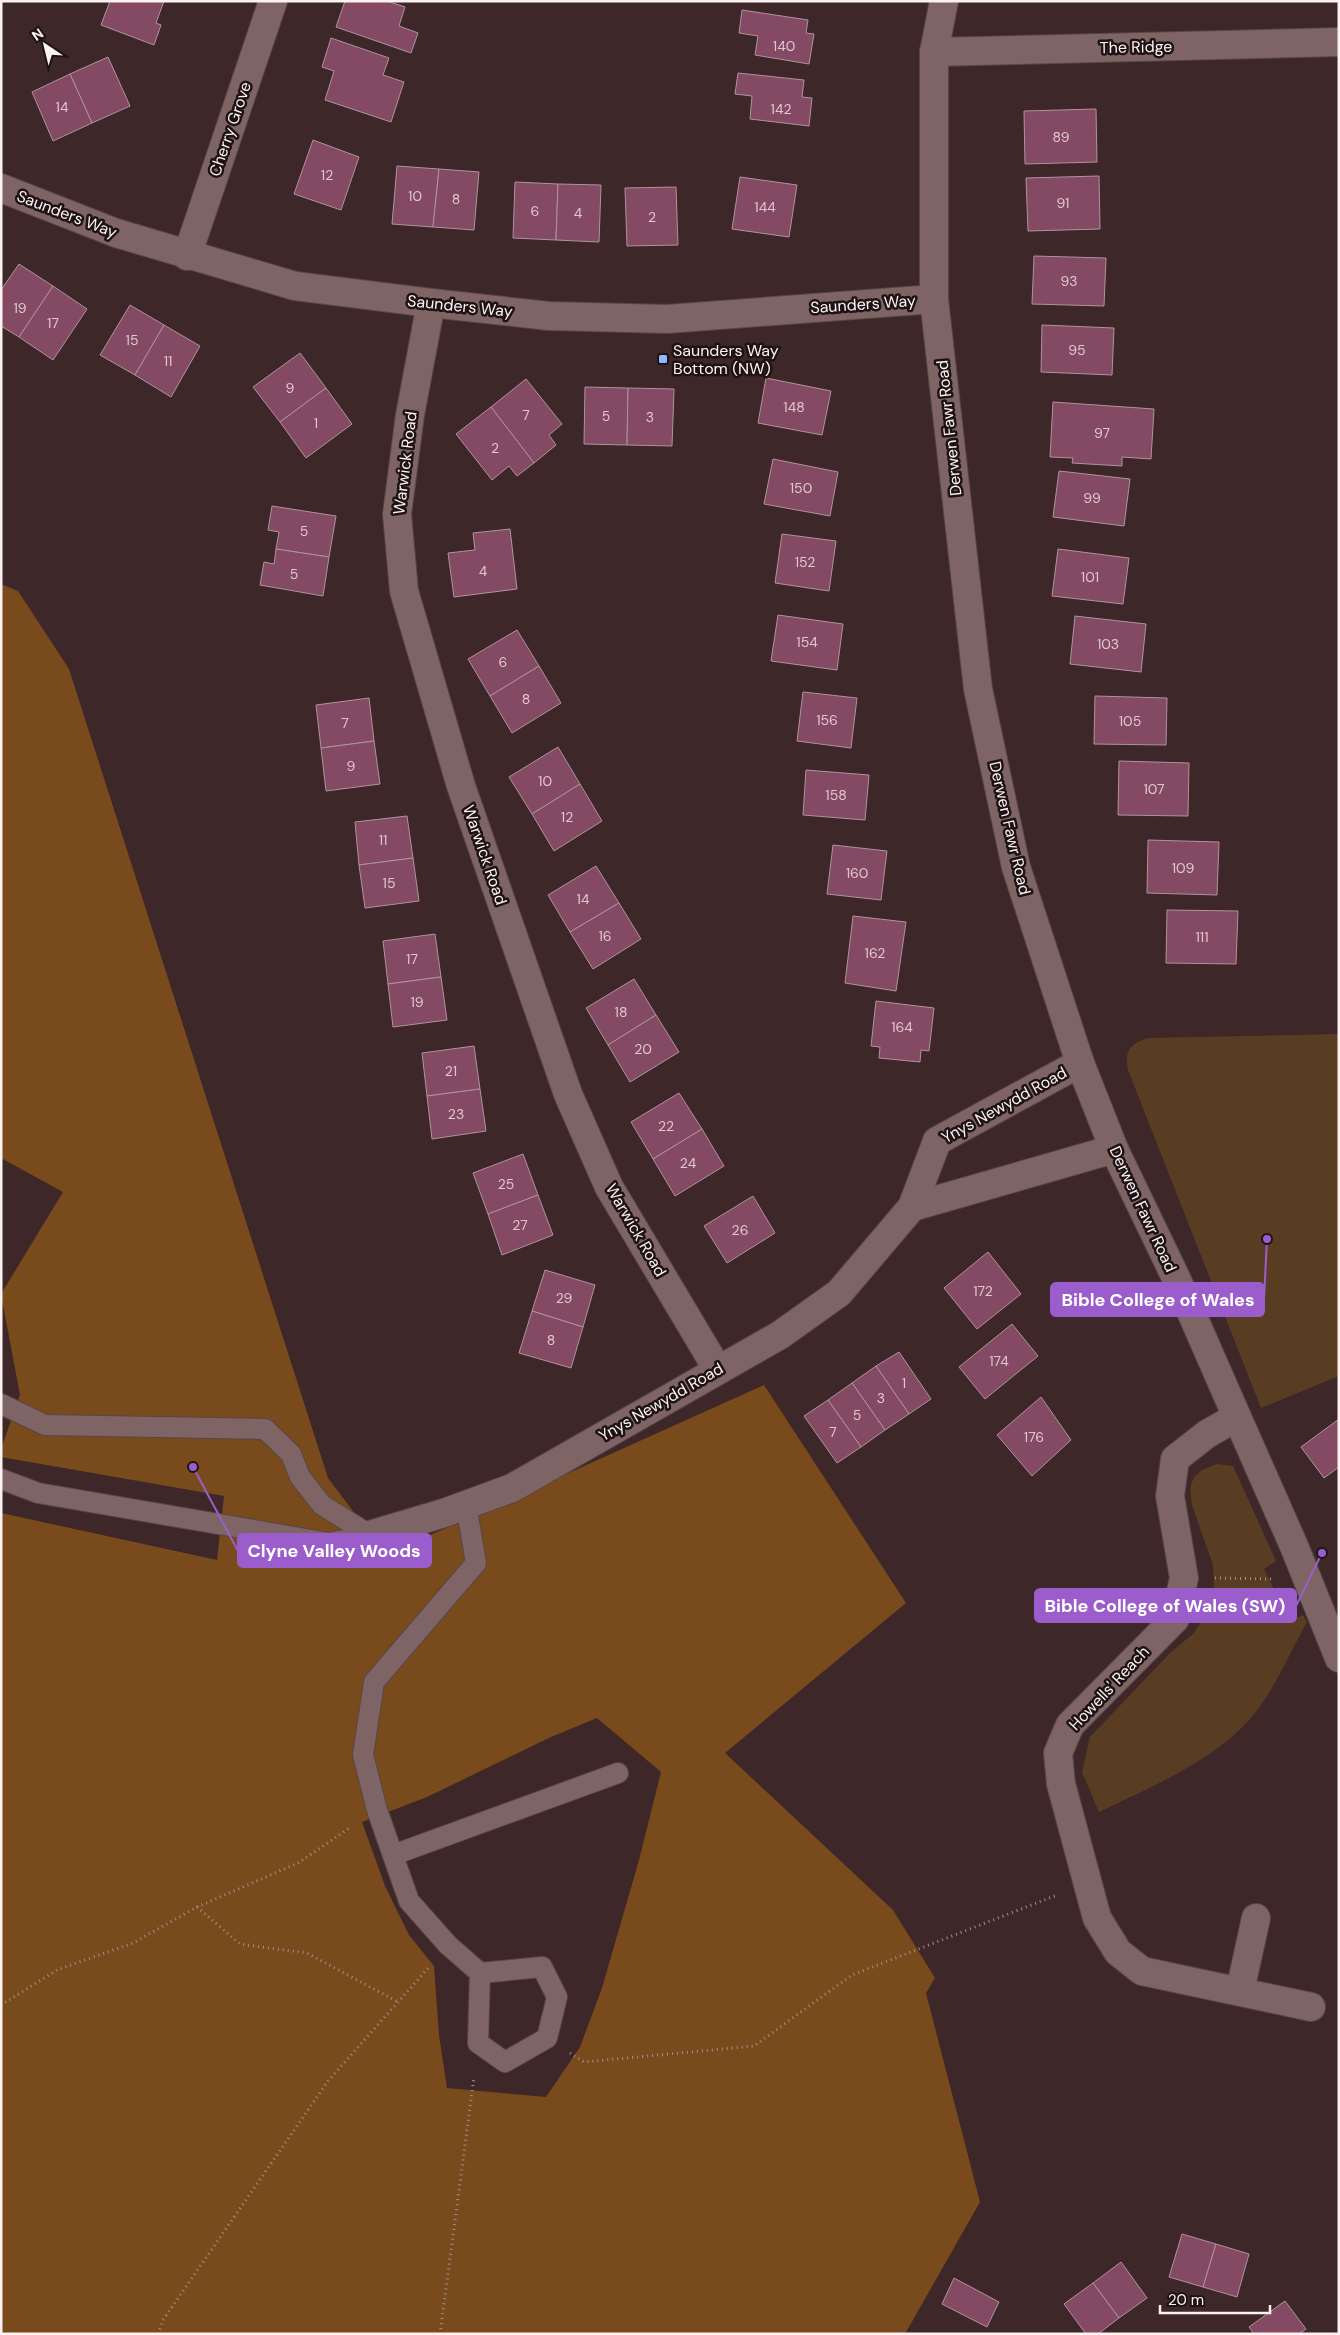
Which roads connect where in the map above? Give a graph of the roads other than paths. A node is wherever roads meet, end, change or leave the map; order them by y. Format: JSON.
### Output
{"nodes":[{"id":1,"x":273,"y":1,"type":"edge"},
{"id":2,"x":944,"y":1,"type":"edge"},
{"id":3,"x":1339,"y":42,"type":"edge"},
{"id":4,"x":934,"y":52,"type":"junction"},
{"id":5,"x":1,"y":188,"type":"edge"},
{"id":6,"x":187,"y":256,"type":"junction"},
{"id":7,"x":934,"y":298,"type":"junction"},
{"id":8,"x":431,"y":303,"type":"junction"},
{"id":9,"x":1080,"y":1063,"type":"junction"},
{"id":10,"x":1114,"y":1149,"type":"junction"},
{"id":11,"x":912,"y":1207,"type":"junction"},
{"id":12,"x":718,"y":1370,"type":"junction"},
{"id":13,"x":1,"y":1404,"type":"edge"},
{"id":14,"x":1237,"y":1417,"type":"junction"},
{"id":15,"x":1,"y":1479,"type":"edge"},
{"id":16,"x":466,"y":1504,"type":"junction"},
{"id":17,"x":370,"y":1535,"type":"junction"},
{"id":18,"x":1339,"y":1658,"type":"edge"},
{"id":19,"x":618,"y":1773,"type":"dead end"},
{"id":20,"x":392,"y":1855,"type":"junction"},
{"id":21,"x":1256,"y":1918,"type":"dead end"},
{"id":22,"x":480,"y":1972,"type":"junction"},
{"id":23,"x":1240,"y":1991,"type":"junction"},
{"id":24,"x":1311,"y":2007,"type":"dead end"}],
"edges":[{"from":1,"to":6,"type":"street","name":"Cherry Grove"},
{"from":2,"to":4,"type":"street","name":"Derwen Fawr Road"},
{"from":3,"to":4,"type":"street","name":"The Ridge"},
{"from":4,"to":7,"type":"street","name":"Derwen Fawr Road"},
{"from":5,"to":6,"type":"street","name":"Saunders Way"},
{"from":6,"to":8,"type":"street","name":"Saunders Way"},
{"from":7,"to":8,"type":"street","name":"Saunders Way"},
{"from":7,"to":9,"type":"street","name":"Derwen Fawr Road"},
{"from":8,"to":12,"type":"street","name":"Warwick Road"},
{"from":9,"to":10,"type":"street","name":"Derwen Fawr Road"},
{"from":9,"to":11,"type":"street","name":"Ynys Newydd Road"},
{"from":10,"to":11,"type":"street"},
{"from":10,"to":14,"type":"street","name":"Derwen Fawr Road"},
{"from":11,"to":12,"type":"street","name":"Ynys Newydd Road"},
{"from":12,"to":16,"type":"street","name":"Ynys Newydd Road"},
{"from":13,"to":17,"type":"lane"},
{"from":14,"to":18,"type":"street","name":"Derwen Fawr Road"},
{"from":14,"to":23,"type":"street","name":"Howells' Reach"},
{"from":15,"to":17,"type":"lane"},
{"from":16,"to":17,"type":"street","name":"Ynys Newydd Road"},
{"from":16,"to":20,"type":"lane"},
{"from":19,"to":20,"type":"lane"},
{"from":20,"to":22,"type":"lane"},
{"from":21,"to":23,"type":"street"},
{"from":22,"to":22,"type":"lane"},
{"from":23,"to":24,"type":"street","name":"Howells' Reach"}]}
